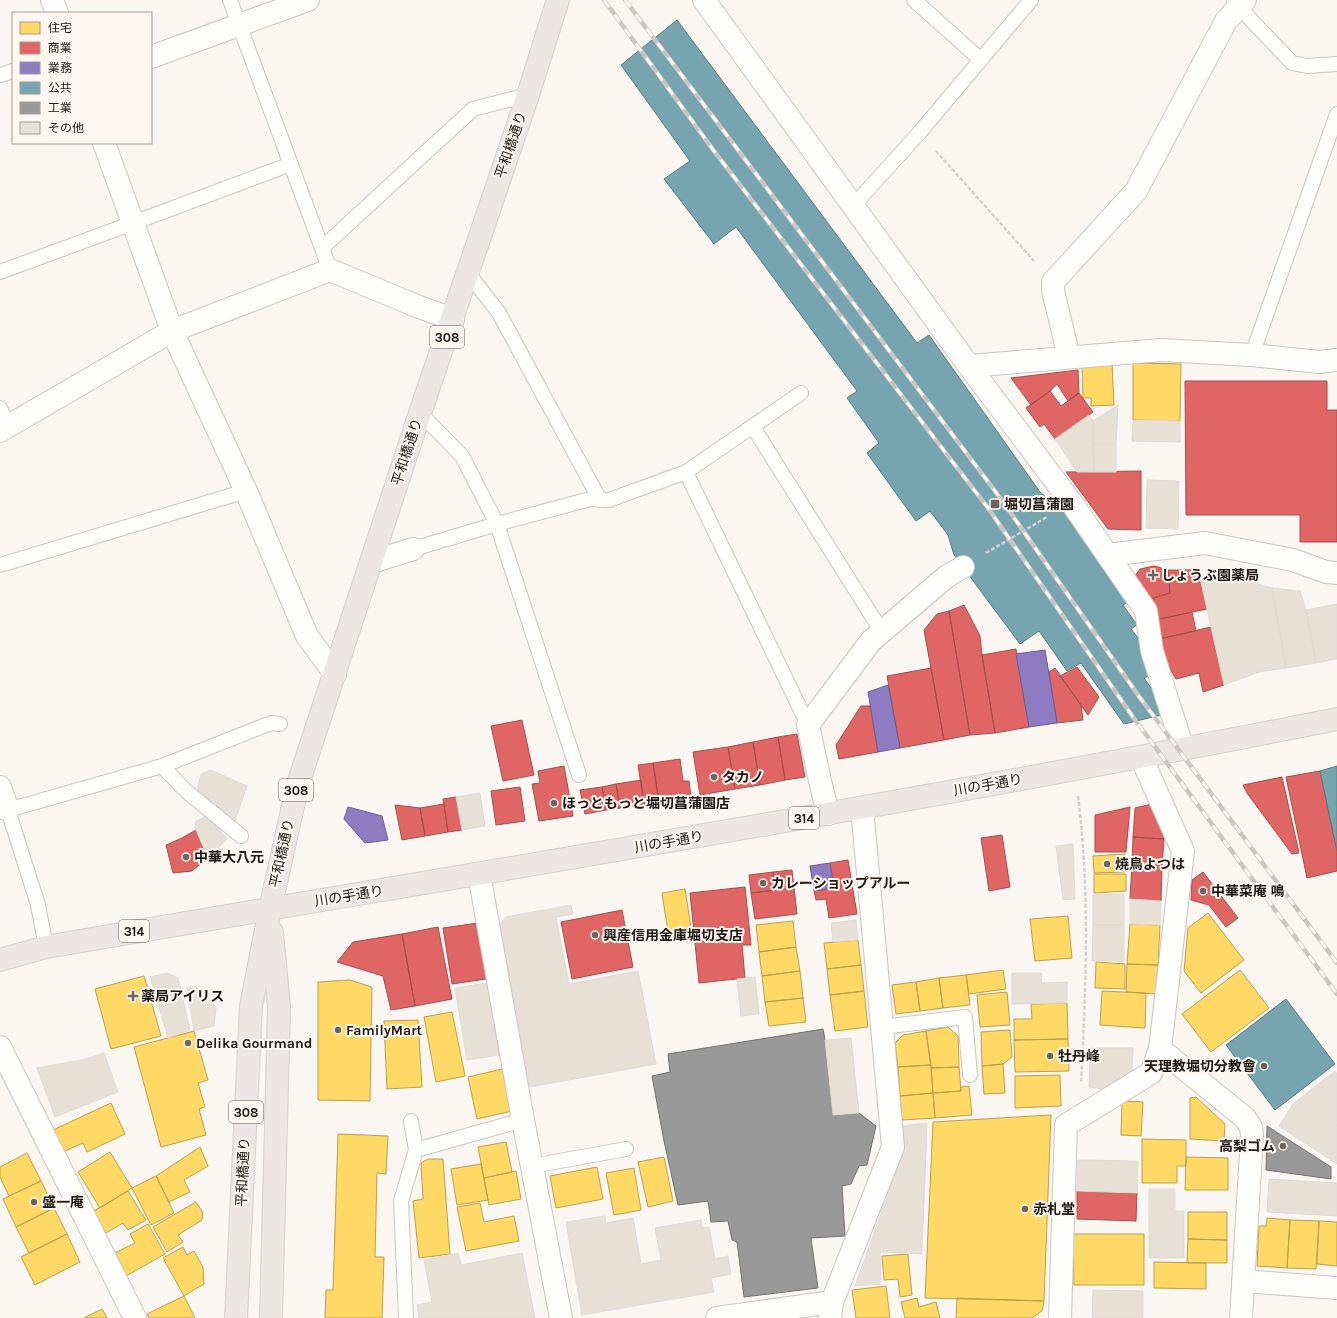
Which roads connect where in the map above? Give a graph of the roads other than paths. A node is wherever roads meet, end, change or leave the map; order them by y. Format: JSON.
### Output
{"nodes":[{"id":1,"x":52,"y":0,"type":"edge"},
{"id":2,"x":230,"y":0,"type":"edge"},
{"id":3,"x":308,"y":0,"type":"edge"},
{"id":4,"x":558,"y":0,"type":"edge"},
{"id":5,"x":704,"y":0,"type":"edge"},
{"id":6,"x":914,"y":0,"type":"edge"},
{"id":7,"x":1031,"y":0,"type":"edge"},
{"id":8,"x":1239,"y":2,"type":"edge"},
{"id":9,"x":57,"y":12,"type":"edge"},
{"id":10,"x":239,"y":24,"type":"junction"},
{"id":11,"x":152,"y":57,"type":"edge"},
{"id":12,"x":981,"y":60,"type":"junction"},
{"id":13,"x":1337,"y":64,"type":"edge"},
{"id":14,"x":12,"y":71,"type":"edge"},
{"id":15,"x":0,"y":75,"type":"edge"},
{"id":16,"x":528,"y":95,"type":"junction"},
{"id":17,"x":1337,"y":114,"type":"edge"},
{"id":18,"x":104,"y":144,"type":"edge"},
{"id":19,"x":291,"y":164,"type":"junction"},
{"id":20,"x":853,"y":206,"type":"junction"},
{"id":21,"x":133,"y":223,"type":"junction"},
{"id":22,"x":322,"y":248,"type":"junction"},
{"id":23,"x":330,"y":270,"type":"junction"},
{"id":24,"x":0,"y":272,"type":"edge"},
{"id":25,"x":468,"y":273,"type":"junction"},
{"id":26,"x":453,"y":319,"type":"junction"},
{"id":27,"x":172,"y":331,"type":"junction"},
{"id":28,"x":1252,"y":355,"type":"junction"},
{"id":29,"x":1069,"y":357,"type":"junction"},
{"id":30,"x":1337,"y":360,"type":"edge"},
{"id":31,"x":969,"y":366,"type":"junction"},
{"id":32,"x":801,"y":393,"type":"dead end"},
{"id":33,"x":420,"y":413,"type":"junction"},
{"id":34,"x":3,"y":422,"type":"edge"},
{"id":35,"x":753,"y":427,"type":"junction"},
{"id":36,"x":686,"y":472,"type":"junction"},
{"id":37,"x":246,"y":491,"type":"junction"},
{"id":38,"x":600,"y":500,"type":"junction"},
{"id":39,"x":497,"y":524,"type":"junction"},
{"id":40,"x":413,"y":549,"type":"joint"},
{"id":41,"x":1108,"y":555,"type":"junction"},
{"id":42,"x":372,"y":562,"type":"junction"},
{"id":43,"x":0,"y":565,"type":"edge"},
{"id":44,"x":963,"y":567,"type":"road end"},
{"id":45,"x":1337,"y":573,"type":"edge"},
{"id":46,"x":882,"y":632,"type":"junction"},
{"id":47,"x":334,"y":674,"type":"junction"},
{"id":48,"x":1337,"y":719,"type":"edge"},
{"id":49,"x":280,"y":724,"type":"dead end"},
{"id":50,"x":808,"y":725,"type":"junction"},
{"id":51,"x":1183,"y":749,"type":"junction"},
{"id":52,"x":1141,"y":757,"type":"junction"},
{"id":53,"x":162,"y":766,"type":"junction"},
{"id":54,"x":579,"y":774,"type":"dead end"},
{"id":55,"x":0,"y":787,"type":"edge"},
{"id":56,"x":862,"y":808,"type":"junction"},
{"id":57,"x":4,"y":811,"type":"edge"},
{"id":58,"x":828,"y":814,"type":"junction"},
{"id":59,"x":241,"y":836,"type":"dead end"},
{"id":60,"x":479,"y":874,"type":"junction"},
{"id":61,"x":270,"y":909,"type":"junction"},
{"id":62,"x":46,"y":947,"type":"junction"},
{"id":63,"x":0,"y":960,"type":"edge"},
{"id":64,"x":882,"y":1027,"type":"junction"},
{"id":65,"x":0,"y":1047,"type":"edge"},
{"id":66,"x":1160,"y":1049,"type":"junction"},
{"id":67,"x":970,"y":1075,"type":"dead end"},
{"id":68,"x":523,"y":1120,"type":"junction"},
{"id":69,"x":411,"y":1121,"type":"dead end"},
{"id":70,"x":626,"y":1149,"type":"dead end"},
{"id":71,"x":416,"y":1150,"type":"junction"},
{"id":72,"x":532,"y":1166,"type":"junction"},
{"id":73,"x":1243,"y":1281,"type":"junction"},
{"id":74,"x":1337,"y":1288,"type":"edge"},
{"id":75,"x":831,"y":1310,"type":"edge"},
{"id":76,"x":135,"y":1318,"type":"edge"},
{"id":77,"x":236,"y":1318,"type":"edge"},
{"id":78,"x":271,"y":1318,"type":"edge"},
{"id":79,"x":406,"y":1318,"type":"edge"},
{"id":80,"x":562,"y":1318,"type":"edge"},
{"id":81,"x":718,"y":1318,"type":"edge"},
{"id":82,"x":1060,"y":1318,"type":"edge"},
{"id":83,"x":1241,"y":1318,"type":"edge"}],
"edges":[{"from":1,"to":9,"type":"street"},
{"from":2,"to":10,"type":"lane"},
{"from":3,"to":10,"type":"street"},
{"from":4,"to":16,"type":"main road","name":"平和橋通り","number":"308"},
{"from":5,"to":20,"type":"street"},
{"from":6,"to":12,"type":"lane"},
{"from":7,"to":12,"type":"lane"},
{"from":8,"to":13,"type":"lane"},
{"from":8,"to":29,"type":"street"},
{"from":10,"to":11,"type":"street"},
{"from":10,"to":19,"type":"lane"},
{"from":12,"to":20,"type":"lane"},
{"from":14,"to":15,"type":"lane"},
{"from":16,"to":22,"type":"lane"},
{"from":16,"to":25,"type":"main road","name":"平和橋通り","number":"308"},
{"from":17,"to":28,"type":"lane"},
{"from":18,"to":21,"type":"street"},
{"from":19,"to":21,"type":"lane"},
{"from":19,"to":22,"type":"lane"},
{"from":20,"to":31,"type":"street"},
{"from":21,"to":24,"type":"lane"},
{"from":21,"to":27,"type":"street"},
{"from":22,"to":23,"type":"lane"},
{"from":23,"to":26,"type":"street"},
{"from":23,"to":27,"type":"street"},
{"from":25,"to":26,"type":"main road","name":"平和橋通り","number":"308"},
{"from":25,"to":38,"type":"lane"},
{"from":26,"to":33,"type":"main road","name":"平和橋通り","number":"308"},
{"from":27,"to":34,"type":"street"},
{"from":27,"to":37,"type":"street"},
{"from":28,"to":29,"type":"street"},
{"from":28,"to":30,"type":"street"},
{"from":29,"to":31,"type":"street"},
{"from":31,"to":41,"type":"street"},
{"from":32,"to":35,"type":"lane"},
{"from":33,"to":39,"type":"lane"},
{"from":33,"to":42,"type":"main road","name":"平和橋通り","number":"308"},
{"from":35,"to":36,"type":"lane"},
{"from":35,"to":46,"type":"lane"},
{"from":36,"to":38,"type":"lane"},
{"from":36,"to":50,"type":"lane"},
{"from":37,"to":43,"type":"lane"},
{"from":37,"to":47,"type":"street"},
{"from":38,"to":39,"type":"lane"},
{"from":39,"to":40,"type":"lane"},
{"from":39,"to":54,"type":"lane"},
{"from":40,"to":42,"type":"street"},
{"from":41,"to":45,"type":"street"},
{"from":41,"to":51,"type":"street"},
{"from":42,"to":47,"type":"main road","name":"平和橋通り","number":"308"},
{"from":44,"to":46,"type":"street"},
{"from":46,"to":50,"type":"street"},
{"from":47,"to":61,"type":"main road","name":"平和橋通り","number":"308"},
{"from":48,"to":51,"type":"main road","name":"川の手通り","number":"314"},
{"from":49,"to":53,"type":"lane"},
{"from":50,"to":58,"type":"street"},
{"from":51,"to":52,"type":"main road","name":"川の手通り","number":"314"},
{"from":52,"to":56,"type":"main road","name":"川の手通り","number":"314"},
{"from":52,"to":66,"type":"street"},
{"from":53,"to":57,"type":"lane"},
{"from":53,"to":59,"type":"lane"},
{"from":55,"to":57,"type":"street"},
{"from":56,"to":58,"type":"main road","name":"川の手通り","number":"314"},
{"from":56,"to":64,"type":"street"},
{"from":57,"to":62,"type":"lane"},
{"from":58,"to":60,"type":"main road","name":"川の手通り","number":"314"},
{"from":60,"to":61,"type":"main road","name":"川の手通り","number":"314"},
{"from":60,"to":68,"type":"street"},
{"from":61,"to":62,"type":"main road","name":"川の手通り","number":"314"},
{"from":61,"to":77,"type":"main road","name":"平和橋通り","number":"308"},
{"from":61,"to":78,"type":"main road","name":"平和橋通り","number":"308"},
{"from":62,"to":63,"type":"main road","name":"川の手通り","number":"314"},
{"from":64,"to":67,"type":"lane"},
{"from":64,"to":75,"type":"street"},
{"from":65,"to":76,"type":"street"},
{"from":66,"to":73,"type":"street"},
{"from":66,"to":82,"type":"street"},
{"from":68,"to":71,"type":"lane"},
{"from":68,"to":72,"type":"street"},
{"from":69,"to":71,"type":"lane"},
{"from":70,"to":72,"type":"lane"},
{"from":71,"to":79,"type":"lane"},
{"from":72,"to":80,"type":"street"},
{"from":73,"to":74,"type":"street"},
{"from":73,"to":83,"type":"street"},
{"from":75,"to":81,"type":"street"}]}
